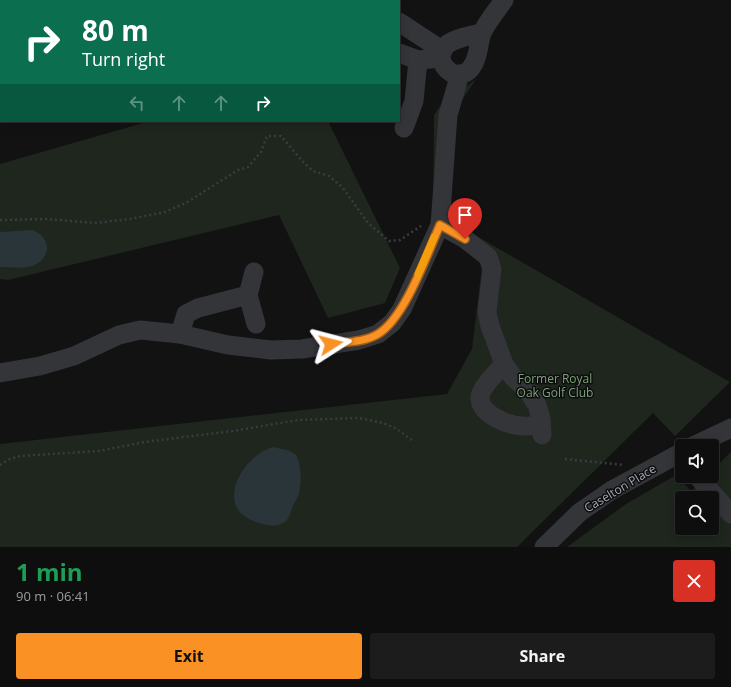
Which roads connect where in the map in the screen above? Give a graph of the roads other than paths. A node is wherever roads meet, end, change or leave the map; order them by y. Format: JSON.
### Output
{"nodes":[{"id":1,"x":504,"y":0,"type":"edge"},
{"id":2,"x":400,"y":23,"type":"edge"},
{"id":3,"x":482,"y":32,"type":"junction"},
{"id":4,"x":400,"y":53,"type":"edge"},
{"id":5,"x":442,"y":54,"type":"junction"},
{"id":6,"x":418,"y":60,"type":"junction"},
{"id":7,"x":460,"y":74,"type":"junction"},
{"id":8,"x":404,"y":128,"type":"dead end"},
{"id":9,"x":433,"y":224,"type":"junction"},
{"id":10,"x":254,"y":272,"type":"dead end"},
{"id":11,"x":248,"y":295,"type":"junction"},
{"id":12,"x":256,"y":324,"type":"dead end"},
{"id":13,"x":180,"y":334,"type":"junction"},
{"id":14,"x":504,"y":364,"type":"junction"},
{"id":15,"x":0,"y":373,"type":"edge"},
{"id":16,"x":731,"y":428,"type":"edge"},
{"id":17,"x":708,"y":439,"type":"edge"},
{"id":18,"x":675,"y":456,"type":"edge"},
{"id":19,"x":703,"y":483,"type":"edge"},
{"id":20,"x":731,"y":514,"type":"edge"},
{"id":21,"x":544,"y":547,"type":"edge"}],
"edges":[{"from":1,"to":3,"type":"street"},
{"from":2,"to":5,"type":"street"},
{"from":3,"to":5,"type":"street"},
{"from":3,"to":7,"type":"street"},
{"from":4,"to":6,"type":"street"},
{"from":5,"to":6,"type":"street"},
{"from":5,"to":7,"type":"street"},
{"from":6,"to":8,"type":"street"},
{"from":7,"to":9,"type":"street"},
{"from":9,"to":13,"type":"street"},
{"from":9,"to":14,"type":"street"},
{"from":10,"to":11,"type":"street"},
{"from":11,"to":12,"type":"street"},
{"from":11,"to":13,"type":"street"},
{"from":13,"to":15,"type":"street"},
{"from":14,"to":14,"type":"street"},
{"from":16,"to":17,"type":"street"},
{"from":18,"to":21,"type":"street","name":"Caselton Place"},
{"from":19,"to":20,"type":"street"}]}
